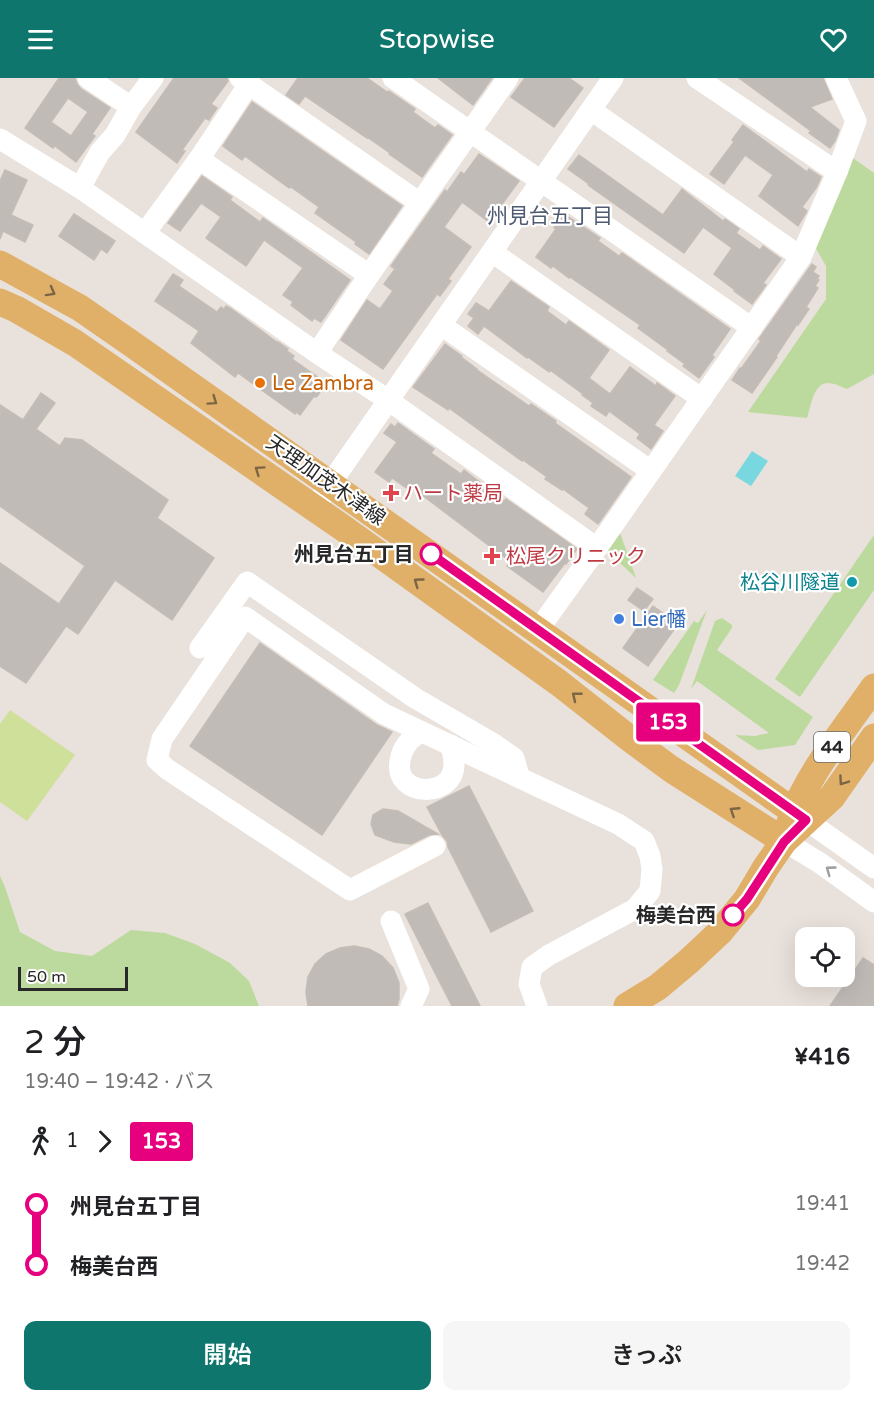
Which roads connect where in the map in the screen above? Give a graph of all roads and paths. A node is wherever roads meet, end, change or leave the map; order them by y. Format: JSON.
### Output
{"nodes":[{"id":1,"x":88,"y":78,"type":"edge"},
{"id":2,"x":153,"y":78,"type":"edge"},
{"id":3,"x":393,"y":78,"type":"edge"},
{"id":4,"x":508,"y":78,"type":"edge"},
{"id":5,"x":613,"y":78,"type":"edge"},
{"id":6,"x":698,"y":78,"type":"edge"},
{"id":7,"x":836,"y":78,"type":"edge"},
{"id":8,"x":244,"y":81,"type":"edge"},
{"id":9,"x":131,"y":107,"type":"junction"},
{"id":10,"x":591,"y":110,"type":"junction"},
{"id":11,"x":470,"y":132,"type":"junction"},
{"id":12,"x":0,"y":139,"type":"edge"},
{"id":13,"x":199,"y":159,"type":"junction"},
{"id":14,"x":837,"y":172,"type":"junction"},
{"id":15,"x":542,"y":182,"type":"junction"},
{"id":16,"x":80,"y":188,"type":"junction"},
{"id":17,"x":420,"y":203,"type":"junction"},
{"id":18,"x":144,"y":233,"type":"junction"},
{"id":19,"x":492,"y":252,"type":"junction"},
{"id":20,"x":801,"y":257,"type":"junction"},
{"id":21,"x":0,"y":264,"type":"edge"},
{"id":22,"x":369,"y":275,"type":"junction"},
{"id":23,"x":0,"y":302,"type":"edge"},
{"id":24,"x":441,"y":325,"type":"junction"},
{"id":25,"x":752,"y":327,"type":"junction"},
{"id":26,"x":317,"y":353,"type":"junction"},
{"id":27,"x":702,"y":399,"type":"junction"},
{"id":28,"x":388,"y":400,"type":"junction"},
{"id":29,"x":651,"y":471,"type":"junction"},
{"id":30,"x":331,"y":484,"type":"junction"},
{"id":31,"x":314,"y":508,"type":"junction"},
{"id":32,"x":597,"y":548,"type":"junction"},
{"id":33,"x":538,"y":630,"type":"junction"},
{"id":34,"x":200,"y":648,"type":"dead end"},
{"id":35,"x":874,"y":687,"type":"edge"},
{"id":36,"x":421,"y":732,"type":"junction"},
{"id":37,"x":874,"y":737,"type":"edge"},
{"id":38,"x":451,"y":745,"type":"junction"},
{"id":39,"x":519,"y":776,"type":"junction"},
{"id":40,"x":800,"y":815,"type":"junction"},
{"id":41,"x":784,"y":842,"type":"junction"},
{"id":42,"x":435,"y":846,"type":"dead end"},
{"id":43,"x":874,"y":868,"type":"edge"},
{"id":44,"x":874,"y":902,"type":"edge"},
{"id":45,"x":391,"y":921,"type":"dead end"},
{"id":46,"x":411,"y":1006,"type":"edge"},
{"id":47,"x":537,"y":1006,"type":"edge"},
{"id":48,"x":627,"y":1006,"type":"edge"}],
"edges":[{"from":1,"to":9,"type":"street"},
{"from":2,"to":9,"type":"street"},
{"from":3,"to":11,"type":"street"},
{"from":4,"to":11,"type":"street"},
{"from":5,"to":10,"type":"street"},
{"from":6,"to":14,"type":"street"},
{"from":7,"to":14,"type":"street"},
{"from":8,"to":13,"type":"street"},
{"from":8,"to":17,"type":"street"},
{"from":9,"to":16,"type":"street"},
{"from":10,"to":15,"type":"street"},
{"from":10,"to":20,"type":"street"},
{"from":11,"to":15,"type":"street"},
{"from":11,"to":17,"type":"street"},
{"from":12,"to":16,"type":"street"},
{"from":13,"to":18,"type":"street"},
{"from":13,"to":22,"type":"street"},
{"from":14,"to":20,"type":"street"},
{"from":15,"to":19,"type":"street"},
{"from":15,"to":25,"type":"street"},
{"from":16,"to":18,"type":"street"},
{"from":17,"to":22,"type":"street"},
{"from":18,"to":26,"type":"street"},
{"from":19,"to":24,"type":"street"},
{"from":19,"to":27,"type":"street"},
{"from":20,"to":25,"type":"street"},
{"from":21,"to":30,"type":"main road","name":"天理加茂木津線","one_way":true},
{"from":22,"to":26,"type":"street"},
{"from":31,"to":23,"type":"main road","name":"天理加茂木津線","one_way":true},
{"from":24,"to":28,"type":"street"},
{"from":24,"to":29,"type":"street"},
{"from":25,"to":27,"type":"street"},
{"from":26,"to":28,"type":"street"},
{"from":27,"to":29,"type":"street"},
{"from":28,"to":30,"type":"street"},
{"from":28,"to":32,"type":"street"},
{"from":29,"to":32,"type":"street"},
{"from":30,"to":31,"type":"street"},
{"from":30,"to":33,"type":"main road","name":"天理加茂木津線"},
{"from":41,"to":31,"type":"main road","name":"天理加茂木津線","one_way":true},
{"from":32,"to":33,"type":"street"},
{"from":33,"to":40,"type":"main road","name":"天理加茂木津線"},
{"from":34,"to":39,"type":"street"},
{"from":35,"to":40,"type":"main road","number":"44"},
{"from":36,"to":38,"type":"street"},
{"from":36,"to":38,"type":"street"},
{"from":36,"to":42,"type":"street"},
{"from":37,"to":40,"type":"main road","number":"44","one_way":true},
{"from":38,"to":39,"type":"street"},
{"from":39,"to":47,"type":"street"},
{"from":40,"to":41,"type":"main road","number":"44"},
{"from":40,"to":43,"type":"street"},
{"from":44,"to":41,"type":"street","one_way":true},
{"from":41,"to":48,"type":"main road","number":"44"},
{"from":45,"to":46,"type":"street"}]}
